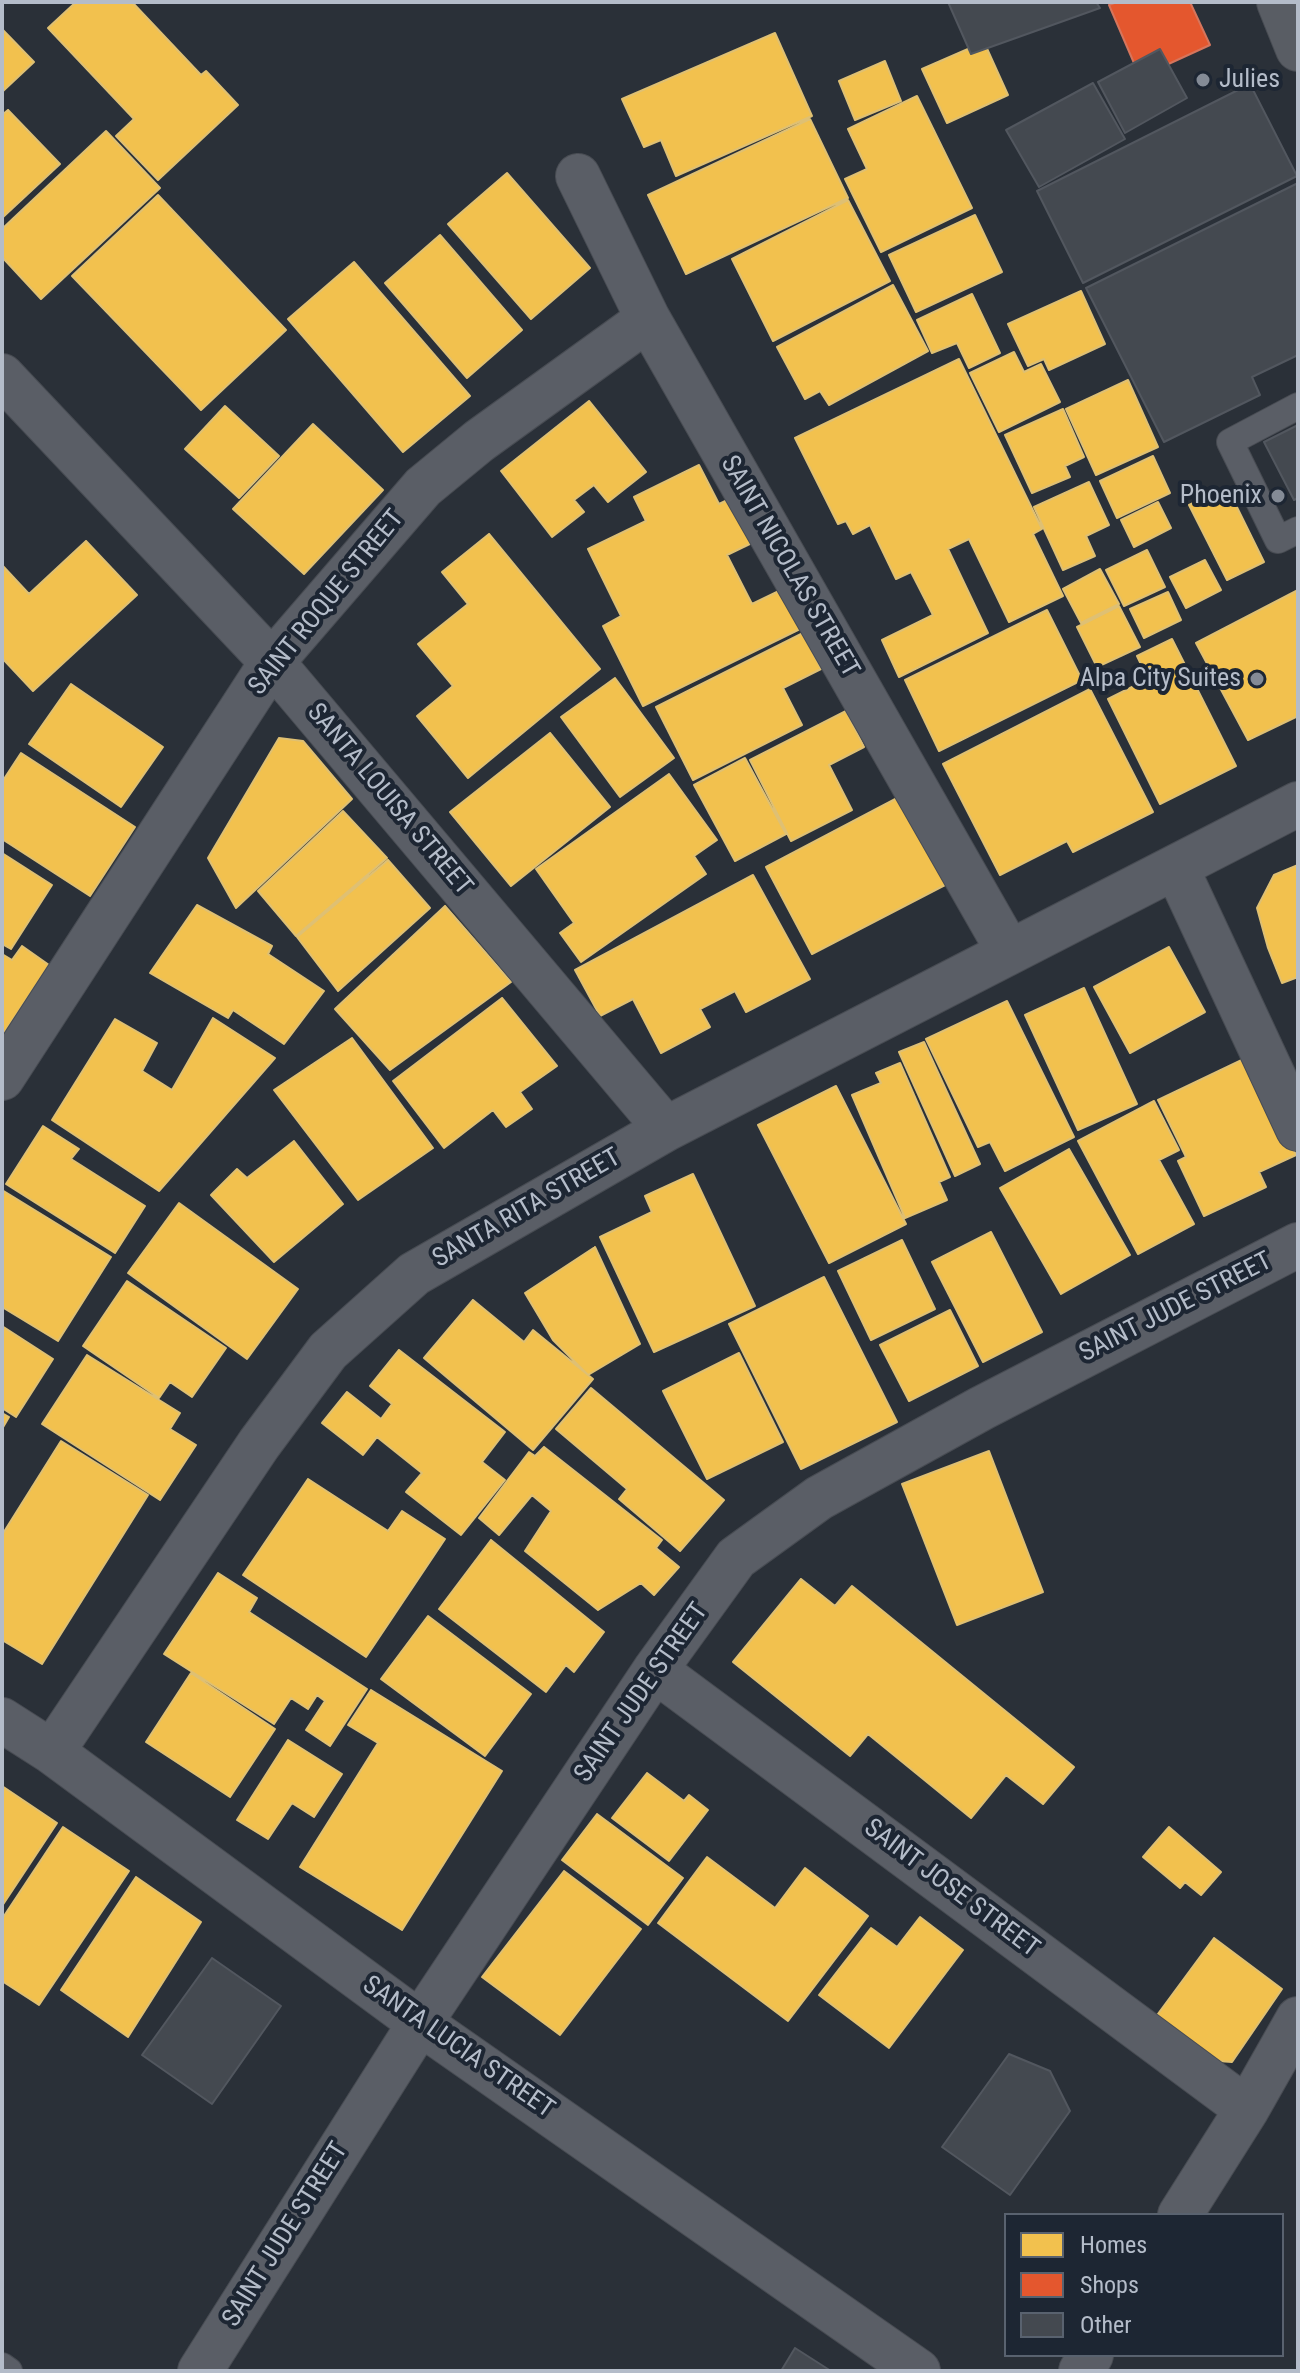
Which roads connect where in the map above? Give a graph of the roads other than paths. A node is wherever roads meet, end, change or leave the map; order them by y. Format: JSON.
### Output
{"nodes":[{"id":1,"x":1279,"y":2,"type":"edge"},
{"id":2,"x":1298,"y":49,"type":"edge"},
{"id":3,"x":578,"y":176,"type":"dead end"},
{"id":4,"x":648,"y":319,"type":"junction"},
{"id":5,"x":2,"y":376,"type":"edge"},
{"id":6,"x":1298,"y":406,"type":"edge"},
{"id":7,"x":1298,"y":530,"type":"edge"},
{"id":8,"x":272,"y":662,"type":"junction"},
{"id":9,"x":1298,"y":804,"type":"edge"},
{"id":10,"x":1176,"y":867,"type":"junction"},
{"id":11,"x":1009,"y":952,"type":"junction"},
{"id":12,"x":2,"y":1078,"type":"edge"},
{"id":13,"x":666,"y":1129,"type":"junction"},
{"id":14,"x":1298,"y":1129,"type":"edge"},
{"id":15,"x":1298,"y":1245,"type":"edge"},
{"id":16,"x":655,"y":1670,"type":"junction"},
{"id":17,"x":2,"y":1720,"type":"edge"},
{"id":18,"x":52,"y":1752,"type":"junction"},
{"id":19,"x":1298,"y":2019,"type":"edge"},
{"id":20,"x":420,"y":2023,"type":"junction"},
{"id":21,"x":1247,"y":2109,"type":"junction"},
{"id":22,"x":1181,"y":2213,"type":"edge"},
{"id":23,"x":2,"y":2366,"type":"edge"},
{"id":24,"x":9,"y":2371,"type":"edge"},
{"id":25,"x":200,"y":2371,"type":"edge"},
{"id":26,"x":918,"y":2371,"type":"edge"}],
"edges":[{"from":1,"to":2,"type":"main road"},
{"from":3,"to":4,"type":"street","name":"SAINT NICOLAS STREET"},
{"from":4,"to":8,"type":"street","name":"SAINT ROQUE STREET"},
{"from":4,"to":11,"type":"street","name":"SAINT NICOLAS STREET"},
{"from":5,"to":8,"type":"street","name":"SANTA LOUISA STREET"},
{"from":6,"to":7,"type":"lane"},
{"from":8,"to":12,"type":"street","name":"SAINT ROQUE STREET"},
{"from":8,"to":13,"type":"street","name":"SANTA LOUISA STREET"},
{"from":9,"to":10,"type":"street","name":"SANTA RITA STREET"},
{"from":10,"to":11,"type":"street","name":"SANTA RITA STREET"},
{"from":10,"to":14,"type":"street"},
{"from":11,"to":13,"type":"street","name":"SANTA RITA STREET"},
{"from":13,"to":18,"type":"street","name":"SANTA RITA STREET"},
{"from":15,"to":16,"type":"street","name":"SAINT JUDE STREET"},
{"from":16,"to":20,"type":"street","name":"SAINT JUDE STREET"},
{"from":16,"to":21,"type":"street","name":"SAINT JOSE STREET"},
{"from":17,"to":18,"type":"street","name":"SANTA LUCIA STREET"},
{"from":18,"to":20,"type":"street","name":"SANTA LUCIA STREET"},
{"from":19,"to":21,"type":"street"},
{"from":20,"to":25,"type":"street","name":"SAINT JUDE STREET"},
{"from":20,"to":26,"type":"street","name":"SANTA LUCIA STREET"},
{"from":21,"to":22,"type":"street"},
{"from":23,"to":24,"type":"lane"}]}
